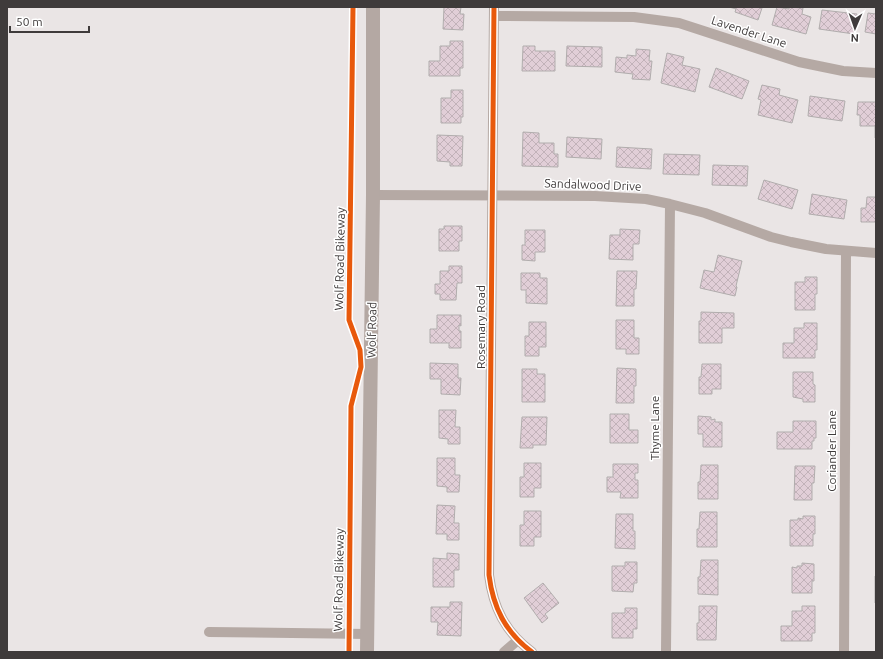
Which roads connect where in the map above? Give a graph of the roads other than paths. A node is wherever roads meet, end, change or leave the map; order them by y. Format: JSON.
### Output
{"nodes":[{"id":1,"x":373,"y":7,"type":"edge"},
{"id":2,"x":494,"y":12,"type":"edge"},
{"id":3,"x":876,"y":72,"type":"edge"},
{"id":4,"x":373,"y":195,"type":"junction"},
{"id":5,"x":492,"y":196,"type":"junction"},
{"id":6,"x":670,"y":204,"type":"junction"},
{"id":7,"x":846,"y":251,"type":"junction"},
{"id":8,"x":876,"y":253,"type":"edge"},
{"id":9,"x":209,"y":632,"type":"dead end"},
{"id":10,"x":368,"y":634,"type":"junction"},
{"id":11,"x":518,"y":640,"type":"junction"},
{"id":12,"x":367,"y":652,"type":"edge"},
{"id":13,"x":504,"y":652,"type":"edge"},
{"id":14,"x":532,"y":652,"type":"edge"},
{"id":15,"x":666,"y":652,"type":"edge"},
{"id":16,"x":844,"y":652,"type":"edge"}],
"edges":[{"from":1,"to":4,"type":"main road","name":"Wolf Road"},
{"from":2,"to":3,"type":"street","name":"Lavender Lane"},
{"from":2,"to":5,"type":"street","name":"Rosemary Road"},
{"from":4,"to":5,"type":"street","name":"Sandalwood Drive"},
{"from":4,"to":10,"type":"main road","name":"Wolf Road"},
{"from":5,"to":6,"type":"street","name":"Sandalwood Drive"},
{"from":5,"to":11,"type":"street","name":"Rosemary Road"},
{"from":6,"to":7,"type":"street","name":"Sandalwood Drive"},
{"from":6,"to":15,"type":"street","name":"Thyme Lane"},
{"from":7,"to":8,"type":"street","name":"Sandalwood Drive"},
{"from":7,"to":16,"type":"street","name":"Coriander Lane"},
{"from":9,"to":10,"type":"street"},
{"from":10,"to":12,"type":"main road","name":"Wolf Road"},
{"from":11,"to":13,"type":"street"},
{"from":11,"to":14,"type":"street","name":"Rosemary Road"}]}
